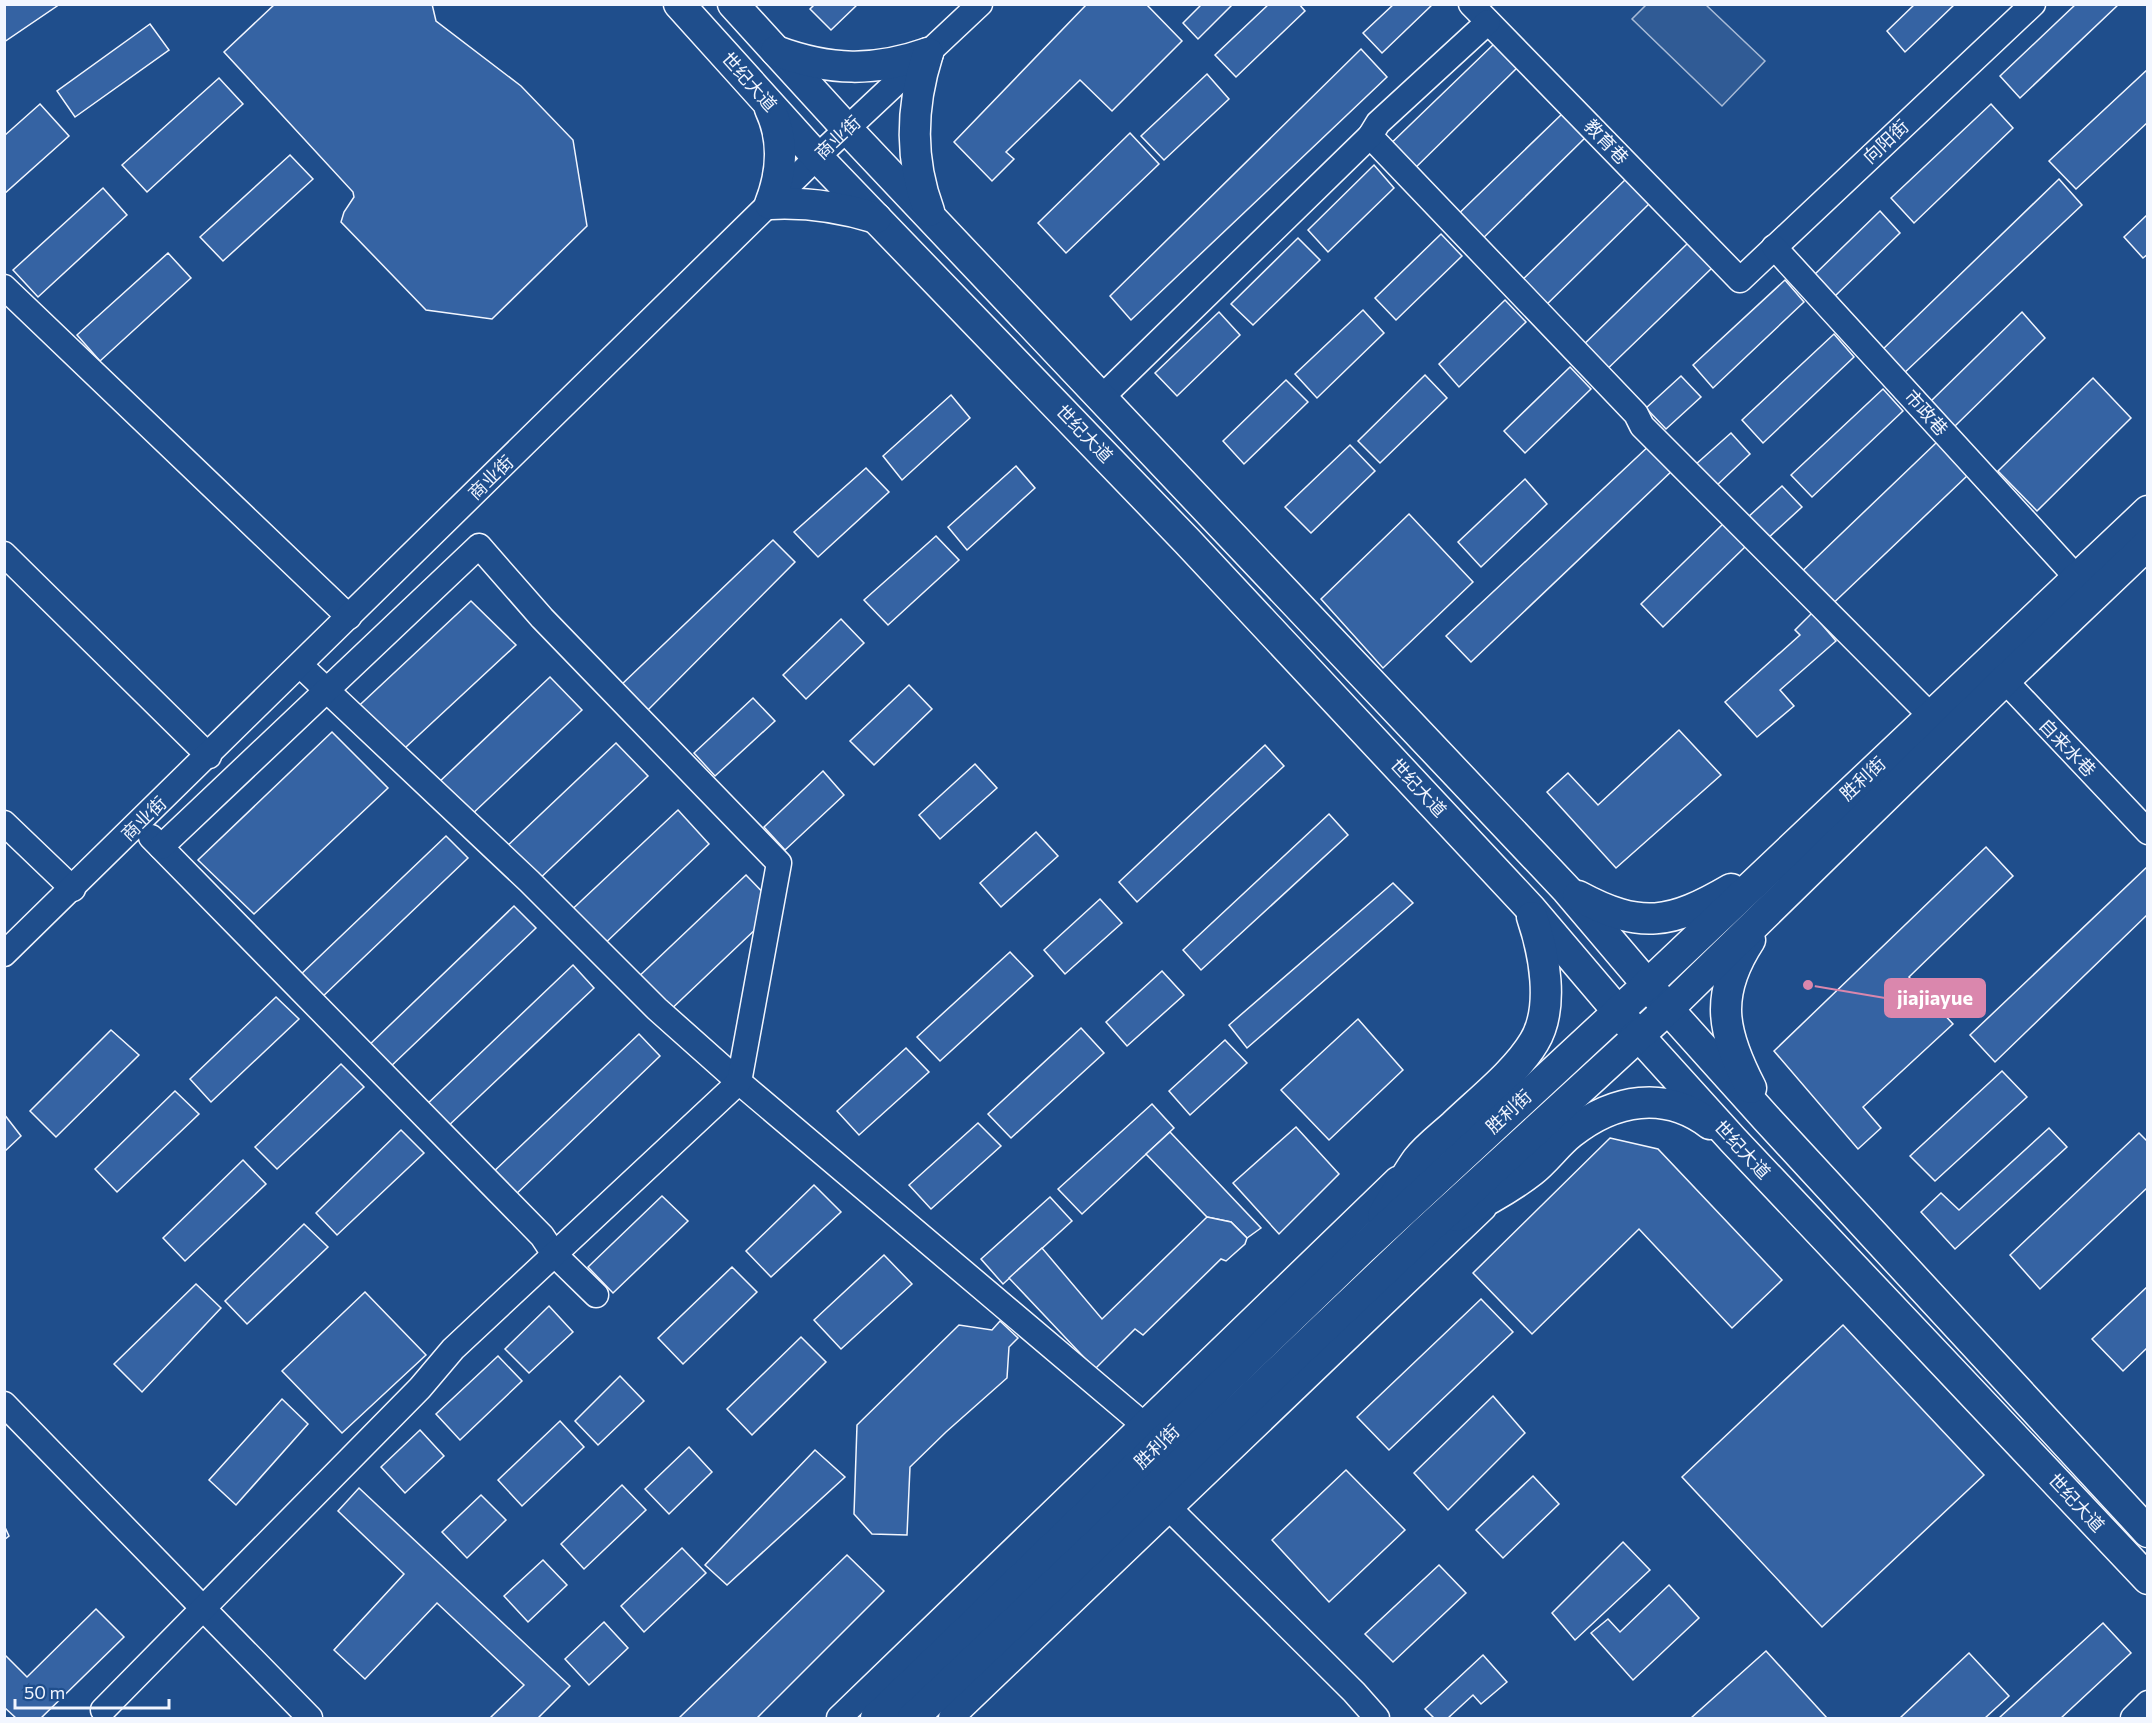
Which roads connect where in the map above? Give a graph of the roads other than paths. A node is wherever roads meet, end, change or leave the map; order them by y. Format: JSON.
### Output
{"nodes":[{"id":1,"x":679,"y":4,"type":"edge"},
{"id":2,"x":733,"y":4,"type":"edge"},
{"id":3,"x":980,"y":4,"type":"edge"},
{"id":4,"x":1471,"y":4,"type":"edge"},
{"id":5,"x":2033,"y":4,"type":"edge"},
{"id":6,"x":1488,"y":22,"type":"junction"},
{"id":7,"x":775,"y":51,"type":"junction"},
{"id":8,"x":928,"y":53,"type":"junction"},
{"id":9,"x":767,"y":102,"type":"junction"},
{"id":10,"x":1370,"y":136,"type":"junction"},
{"id":11,"x":817,"y":157,"type":"junction"},
{"id":12,"x":770,"y":204,"type":"junction"},
{"id":13,"x":876,"y":218,"type":"junction"},
{"id":14,"x":932,"y":219,"type":"junction"},
{"id":15,"x":1774,"y":247,"type":"junction"},
{"id":16,"x":1740,"y":280,"type":"joint"},
{"id":17,"x":4,"y":287,"type":"edge"},
{"id":18,"x":1101,"y":398,"type":"junction"},
{"id":19,"x":2148,"y":511,"type":"edge"},
{"id":20,"x":2148,"y":544,"type":"edge"},
{"id":21,"x":4,"y":554,"type":"edge"},
{"id":22,"x":2077,"y":578,"type":"junction"},
{"id":23,"x":349,"y":617,"type":"junction"},
{"id":24,"x":300,"y":666,"type":"junction"},
{"id":25,"x":1996,"y":672,"type":"junction"},
{"id":26,"x":1930,"y":716,"type":"junction"},
{"id":27,"x":209,"y":756,"type":"junction"},
{"id":28,"x":4,"y":823,"type":"edge"},
{"id":29,"x":138,"y":824,"type":"junction"},
{"id":30,"x":2148,"y":832,"type":"edge"},
{"id":31,"x":161,"y":848,"type":"junction"},
{"id":32,"x":1779,"y":858,"type":"junction"},
{"id":33,"x":1800,"y":879,"type":"junction"},
{"id":34,"x":73,"y":889,"type":"junction"},
{"id":35,"x":1567,"y":890,"type":"junction"},
{"id":36,"x":1530,"y":908,"type":"junction"},
{"id":37,"x":4,"y":954,"type":"edge"},
{"id":38,"x":1648,"y":984,"type":"junction"},
{"id":39,"x":1668,"y":1009,"type":"junction"},
{"id":40,"x":1618,"y":1010,"type":"junction"},
{"id":41,"x":1638,"y":1035,"type":"junction"},
{"id":42,"x":739,"y":1082,"type":"junction"},
{"id":43,"x":1766,"y":1118,"type":"junction"},
{"id":44,"x":1732,"y":1140,"type":"junction"},
{"id":45,"x":1418,"y":1159,"type":"junction"},
{"id":46,"x":1496,"y":1196,"type":"junction"},
{"id":47,"x":1425,"y":1232,"type":"junction"},
{"id":48,"x":1361,"y":1250,"type":"junction"},
{"id":49,"x":554,"y":1254,"type":"junction"},
{"id":50,"x":596,"y":1295,"type":"dead end"},
{"id":51,"x":4,"y":1404,"type":"edge"},
{"id":52,"x":1143,"y":1424,"type":"junction"},
{"id":53,"x":1170,"y":1509,"type":"junction"},
{"id":54,"x":2148,"y":1532,"type":"edge"},
{"id":55,"x":2148,"y":1579,"type":"edge"},
{"id":56,"x":203,"y":1608,"type":"junction"},
{"id":57,"x":2148,"y":1703,"type":"edge"},
{"id":58,"x":103,"y":1710,"type":"dead end"},
{"id":59,"x":310,"y":1719,"type":"edge"},
{"id":60,"x":839,"y":1719,"type":"edge"},
{"id":61,"x":876,"y":1719,"type":"edge"},
{"id":62,"x":913,"y":1719,"type":"edge"},
{"id":63,"x":951,"y":1719,"type":"edge"},
{"id":64,"x":1377,"y":1719,"type":"edge"},
{"id":65,"x":2133,"y":1719,"type":"edge"}],
"edges":[{"from":1,"to":9,"type":"main road","name":"世纪大道"},
{"from":2,"to":7,"type":"main road","name":"世纪大道"},
{"from":3,"to":8,"type":"street","name":"商业街"},
{"from":4,"to":6,"type":"street","name":"教育巷"},
{"from":5,"to":15,"type":"street","name":"向阳街"},
{"from":6,"to":10,"type":"street"},
{"from":6,"to":16,"type":"street","name":"教育巷"},
{"from":7,"to":8,"type":"main road"},
{"from":7,"to":14,"type":"main road","name":"世纪大道"},
{"from":8,"to":11,"type":"street","name":"商业街"},
{"from":8,"to":14,"type":"main road"},
{"from":9,"to":11,"type":"main road","name":"世纪大道"},
{"from":9,"to":12,"type":"main road"},
{"from":10,"to":18,"type":"street"},
{"from":10,"to":26,"type":"street"},
{"from":11,"to":12,"type":"street","name":"商业街"},
{"from":11,"to":13,"type":"main road","name":"世纪大道"},
{"from":12,"to":13,"type":"main road"},
{"from":12,"to":23,"type":"street","name":"商业街"},
{"from":13,"to":36,"type":"main road","name":"世纪大道"},
{"from":14,"to":18,"type":"main road","name":"世纪大道"},
{"from":15,"to":16,"type":"street","name":"向阳街"},
{"from":15,"to":22,"type":"street","name":"市政巷"},
{"from":17,"to":23,"type":"street"},
{"from":18,"to":35,"type":"main road","name":"世纪大道"},
{"from":19,"to":22,"type":"main road","name":"胜利街"},
{"from":20,"to":25,"type":"main road","name":"胜利街"},
{"from":21,"to":27,"type":"street"},
{"from":22,"to":25,"type":"main road","name":"胜利街"},
{"from":23,"to":24,"type":"street","name":"商业街"},
{"from":24,"to":27,"type":"street","name":"商业街"},
{"from":24,"to":42,"type":"street"},
{"from":25,"to":26,"type":"main road","name":"胜利街"},
{"from":25,"to":30,"type":"street","name":"自来水巷"},
{"from":25,"to":33,"type":"main road","name":"胜利街"},
{"from":26,"to":32,"type":"main road","name":"胜利街"},
{"from":27,"to":29,"type":"street","name":"商业街"},
{"from":28,"to":34,"type":"street"},
{"from":29,"to":31,"type":"street"},
{"from":29,"to":34,"type":"street","name":"商业街"},
{"from":31,"to":42,"type":"street"},
{"from":31,"to":49,"type":"street"},
{"from":32,"to":35,"type":"main road"},
{"from":32,"to":38,"type":"main road","name":"胜利街"},
{"from":33,"to":39,"type":"main road","name":"胜利街"},
{"from":33,"to":43,"type":"main road"},
{"from":34,"to":37,"type":"street","name":"商业街"},
{"from":35,"to":38,"type":"main road","name":"世纪大道"},
{"from":36,"to":40,"type":"main road","name":"世纪大道"},
{"from":36,"to":45,"type":"main road"},
{"from":38,"to":39,"type":"main road","name":"世纪大道"},
{"from":38,"to":40,"type":"main road","name":"胜利街"},
{"from":39,"to":41,"type":"main road","name":"胜利街"},
{"from":39,"to":43,"type":"main road","name":"世纪大道"},
{"from":40,"to":41,"type":"main road","name":"世纪大道"},
{"from":40,"to":48,"type":"main road","name":"胜利街"},
{"from":41,"to":44,"type":"main road","name":"世纪大道"},
{"from":41,"to":47,"type":"main road","name":"胜利街"},
{"from":42,"to":49,"type":"street"},
{"from":42,"to":52,"type":"street"},
{"from":43,"to":54,"type":"main road","name":"世纪大道"},
{"from":44,"to":46,"type":"main road"},
{"from":44,"to":55,"type":"main road","name":"世纪大道"},
{"from":45,"to":48,"type":"main road"},
{"from":45,"to":52,"type":"street"},
{"from":46,"to":47,"type":"main road"},
{"from":46,"to":53,"type":"street"},
{"from":47,"to":62,"type":"main road","name":"胜利街"},
{"from":48,"to":61,"type":"main road","name":"胜利街"},
{"from":49,"to":50,"type":"street"},
{"from":49,"to":56,"type":"street"},
{"from":51,"to":56,"type":"street"},
{"from":52,"to":60,"type":"street"},
{"from":53,"to":63,"type":"street"},
{"from":53,"to":64,"type":"street"},
{"from":56,"to":58,"type":"street"},
{"from":56,"to":59,"type":"street"},
{"from":57,"to":65,"type":"street"}]}
